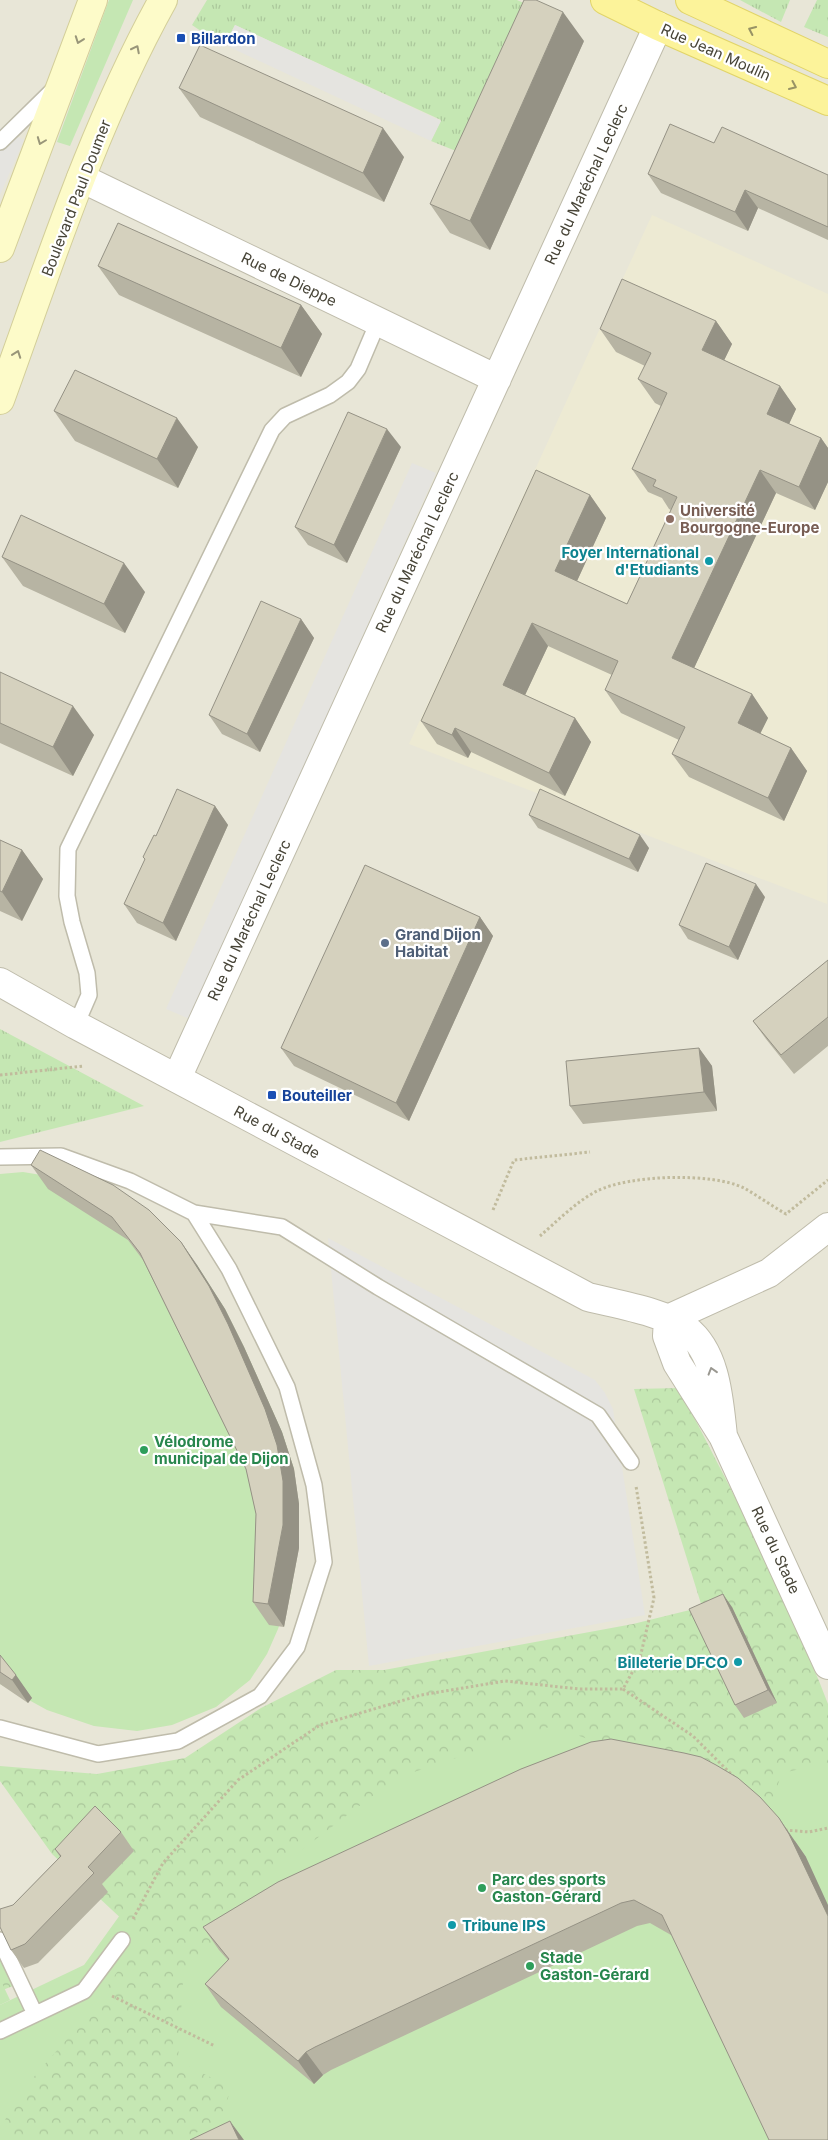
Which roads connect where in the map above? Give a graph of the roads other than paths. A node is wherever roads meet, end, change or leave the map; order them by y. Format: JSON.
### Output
{"nodes":[{"id":1,"x":93,"y":0,"type":"edge"},
{"id":2,"x":163,"y":0,"type":"edge"},
{"id":3,"x":605,"y":0,"type":"edge"},
{"id":4,"x":690,"y":0,"type":"edge"},
{"id":5,"x":658,"y":26,"type":"junction"},
{"id":6,"x":828,"y":64,"type":"edge"},
{"id":7,"x":64,"y":79,"type":"junction"},
{"id":8,"x":828,"y":101,"type":"edge"},
{"id":9,"x":0,"y":142,"type":"edge"},
{"id":10,"x":81,"y":178,"type":"junction"},
{"id":11,"x":0,"y":248,"type":"edge"},
{"id":12,"x":378,"y":322,"type":"junction"},
{"id":13,"x":496,"y":379,"type":"junction"},
{"id":14,"x":0,"y":400,"type":"edge"},
{"id":15,"x":0,"y":982,"type":"edge"},
{"id":16,"x":76,"y":1025,"type":"junction"},
{"id":17,"x":177,"y":1078,"type":"junction"},
{"id":18,"x":0,"y":1157,"type":"edge"},
{"id":19,"x":194,"y":1214,"type":"junction"},
{"id":20,"x":828,"y":1227,"type":"edge"},
{"id":21,"x":668,"y":1319,"type":"junction"},
{"id":22,"x":631,"y":1462,"type":"road end"},
{"id":23,"x":828,"y":1665,"type":"edge"},
{"id":24,"x":0,"y":1728,"type":"edge"},
{"id":25,"x":0,"y":1940,"type":"edge"},
{"id":26,"x":122,"y":1940,"type":"road end"},
{"id":27,"x":35,"y":2014,"type":"junction"},
{"id":28,"x":0,"y":2031,"type":"edge"}],
"edges":[{"from":1,"to":7,"type":"main road","one_way":true},
{"from":10,"to":2,"type":"main road","name":"Boulevard Paul Doumer","one_way":true},
{"from":3,"to":5,"type":"main road","name":"Rue Jean Moulin"},
{"from":6,"to":4,"type":"main road","one_way":true},
{"from":5,"to":8,"type":"main road","name":"Rue Jean Moulin","one_way":true},
{"from":5,"to":13,"type":"street","name":"Rue du Maréchal Leclerc"},
{"from":7,"to":9,"type":"lane"},
{"from":7,"to":11,"type":"main road","one_way":true},
{"from":10,"to":12,"type":"street","name":"Rue de Dieppe"},
{"from":14,"to":10,"type":"main road","name":"Boulevard Paul Doumer","one_way":true},
{"from":12,"to":13,"type":"street","name":"Rue de Dieppe"},
{"from":12,"to":16,"type":"lane"},
{"from":13,"to":17,"type":"street","name":"Rue du Maréchal Leclerc"},
{"from":15,"to":16,"type":"street","name":"Rue du Stade"},
{"from":16,"to":17,"type":"street","name":"Rue du Stade"},
{"from":17,"to":21,"type":"street","name":"Rue du Stade"},
{"from":18,"to":19,"type":"lane"},
{"from":19,"to":22,"type":"lane"},
{"from":19,"to":24,"type":"lane"},
{"from":20,"to":21,"type":"street"},
{"from":21,"to":23,"type":"street","name":"Rue du Stade"},
{"from":25,"to":27,"type":"lane"},
{"from":26,"to":27,"type":"lane"},
{"from":27,"to":28,"type":"lane"}]}
